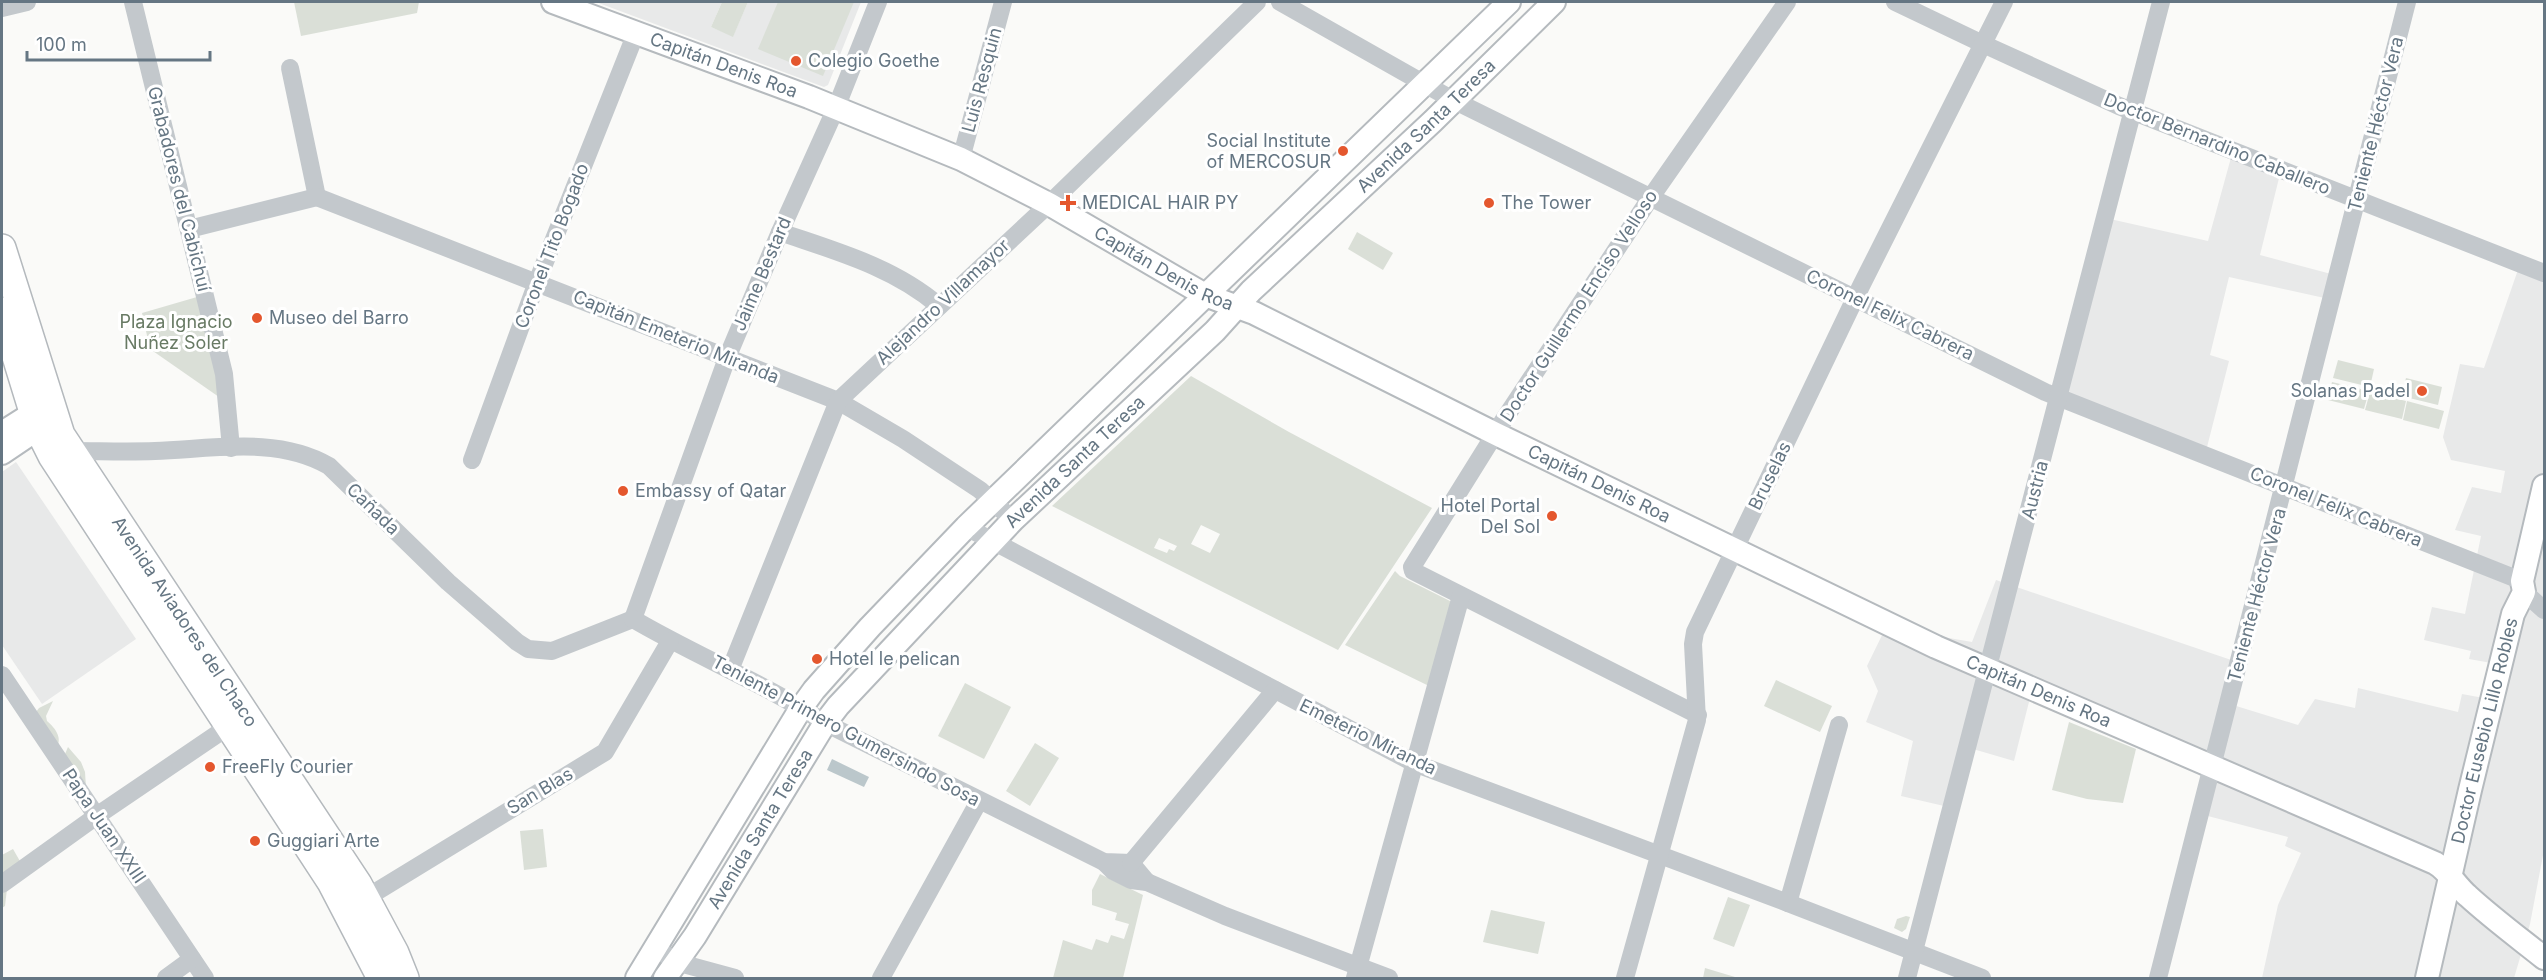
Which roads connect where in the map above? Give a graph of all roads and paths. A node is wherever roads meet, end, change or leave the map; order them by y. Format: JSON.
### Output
{"nodes":[{"id":1,"x":27,"y":2,"type":"edge"},
{"id":2,"x":133,"y":2,"type":"edge"},
{"id":3,"x":553,"y":2,"type":"edge"},
{"id":4,"x":878,"y":2,"type":"edge"},
{"id":5,"x":1003,"y":2,"type":"edge"},
{"id":6,"x":1257,"y":2,"type":"edge"},
{"id":7,"x":1280,"y":2,"type":"edge"},
{"id":8,"x":1509,"y":2,"type":"edge"},
{"id":9,"x":1554,"y":2,"type":"edge"},
{"id":10,"x":1787,"y":2,"type":"edge"},
{"id":11,"x":1895,"y":2,"type":"edge"},
{"id":12,"x":2004,"y":2,"type":"edge"},
{"id":13,"x":2161,"y":2,"type":"edge"},
{"id":14,"x":2407,"y":2,"type":"edge"},
{"id":15,"x":2,"y":8,"type":"edge"},
{"id":16,"x":636,"y":33,"type":"junction"},
{"id":17,"x":1983,"y":44,"type":"junction"},
{"id":18,"x":290,"y":68,"type":"dead end"},
{"id":19,"x":1424,"y":84,"type":"junction"},
{"id":20,"x":1453,"y":100,"type":"junction"},
{"id":21,"x":836,"y":108,"type":"junction"},
{"id":22,"x":2133,"y":111,"type":"junction"},
{"id":23,"x":961,"y":159,"type":"junction"},
{"id":24,"x":316,"y":197,"type":"junction"},
{"id":25,"x":1651,"y":197,"type":"junction"},
{"id":26,"x":2357,"y":200,"type":"junction"},
{"id":27,"x":1049,"y":204,"type":"junction"},
{"id":28,"x":189,"y":229,"type":"junction"},
{"id":29,"x":780,"y":232,"type":"junction"},
{"id":30,"x":2,"y":248,"type":"edge"},
{"id":31,"x":2544,"y":273,"type":"edge"},
{"id":32,"x":537,"y":282,"type":"junction"},
{"id":33,"x":1205,"y":295,"type":"junction"},
{"id":34,"x":1856,"y":298,"type":"junction"},
{"id":35,"x":939,"y":306,"type":"junction"},
{"id":36,"x":1238,"y":306,"type":"junction"},
{"id":37,"x":2,"y":311,"type":"edge"},
{"id":38,"x":727,"y":358,"type":"junction"},
{"id":39,"x":2059,"y":397,"type":"junction"},
{"id":40,"x":838,"y":401,"type":"junction"},
{"id":41,"x":44,"y":415,"type":"junction"},
{"id":42,"x":2,"y":433,"type":"edge"},
{"id":43,"x":1496,"y":435,"type":"junction"},
{"id":44,"x":231,"y":448,"type":"junction"},
{"id":45,"x":72,"y":451,"type":"junction"},
{"id":46,"x":2,"y":453,"type":"edge"},
{"id":47,"x":472,"y":460,"type":"dead end"},
{"id":48,"x":2544,"y":486,"type":"edge"},
{"id":49,"x":2285,"y":487,"type":"junction"},
{"id":50,"x":992,"y":502,"type":"junction"},
{"id":51,"x":1013,"y":520,"type":"junction"},
{"id":52,"x":966,"y":527,"type":"junction"},
{"id":53,"x":992,"y":543,"type":"junction"},
{"id":54,"x":1734,"y":550,"type":"junction"},
{"id":55,"x":2523,"y":586,"type":"junction"},
{"id":56,"x":1461,"y":596,"type":"junction"},
{"id":57,"x":2544,"y":610,"type":"edge"},
{"id":58,"x":633,"y":619,"type":"junction"},
{"id":59,"x":670,"y":640,"type":"junction"},
{"id":60,"x":730,"y":670,"type":"junction"},
{"id":61,"x":1986,"y":670,"type":"junction"},
{"id":62,"x":2,"y":675,"type":"edge"},
{"id":63,"x":1275,"y":690,"type":"junction"},
{"id":64,"x":801,"y":708,"type":"junction"},
{"id":65,"x":1698,"y":715,"type":"junction"},
{"id":66,"x":238,"y":720,"type":"junction"},
{"id":67,"x":825,"y":723,"type":"junction"},
{"id":68,"x":1839,"y":725,"type":"dead end"},
{"id":69,"x":1414,"y":763,"type":"junction"},
{"id":70,"x":2212,"y":766,"type":"junction"},
{"id":71,"x":979,"y":801,"type":"junction"},
{"id":72,"x":98,"y":815,"type":"junction"},
{"id":73,"x":1659,"y":854,"type":"junction"},
{"id":74,"x":1104,"y":862,"type":"junction"},
{"id":75,"x":1131,"y":863,"type":"junction"},
{"id":76,"x":2450,"y":877,"type":"junction"},
{"id":77,"x":1147,"y":882,"type":"junction"},
{"id":78,"x":2,"y":884,"type":"edge"},
{"id":79,"x":366,"y":898,"type":"junction"},
{"id":80,"x":1788,"y":903,"type":"junction"},
{"id":81,"x":655,"y":947,"type":"junction"},
{"id":82,"x":1914,"y":952,"type":"junction"},
{"id":83,"x":2544,"y":958,"type":"edge"},
{"id":84,"x":192,"y":959,"type":"junction"},
{"id":85,"x":670,"y":970,"type":"edge"},
{"id":86,"x":1357,"y":973,"type":"edge"},
{"id":87,"x":166,"y":978,"type":"edge"},
{"id":88,"x":205,"y":978,"type":"edge"},
{"id":89,"x":381,"y":978,"type":"edge"},
{"id":90,"x":405,"y":978,"type":"edge"},
{"id":91,"x":637,"y":978,"type":"edge"},
{"id":92,"x":735,"y":978,"type":"edge"},
{"id":93,"x":881,"y":978,"type":"edge"},
{"id":94,"x":1389,"y":978,"type":"edge"},
{"id":95,"x":1625,"y":978,"type":"edge"},
{"id":96,"x":1907,"y":978,"type":"edge"},
{"id":97,"x":1982,"y":978,"type":"edge"},
{"id":98,"x":2158,"y":978,"type":"edge"},
{"id":99,"x":2427,"y":978,"type":"edge"}],
"edges":[{"from":1,"to":15,"type":"street"},
{"from":2,"to":28,"type":"street","name":"Grabadores del Cabichuí"},
{"from":3,"to":16,"type":"main road","name":"Capitán Denis Roa"},
{"from":4,"to":21,"type":"street","name":"Jaime Bestard"},
{"from":5,"to":23,"type":"street","name":"Luis Resquin"},
{"from":6,"to":27,"type":"street","name":"Alejandro Villamayor"},
{"from":7,"to":19,"type":"street","name":"Coronel Felix Cabrera"},
{"from":8,"to":19,"type":"main road","name":"Avenida Santa Teresa"},
{"from":9,"to":20,"type":"main road","name":"Avenida Santa Teresa"},
{"from":10,"to":25,"type":"street","name":"Doctor Guillermo Enciso Velloso"},
{"from":11,"to":17,"type":"street","name":"Doctor Bernardino Caballero"},
{"from":12,"to":17,"type":"street","name":"Bruselas"},
{"from":13,"to":22,"type":"street","name":"Austria"},
{"from":14,"to":26,"type":"street","name":"Teniente Héctor Vera"},
{"from":16,"to":21,"type":"main road","name":"Capitán Denis Roa"},
{"from":16,"to":32,"type":"street","name":"Coronel Tito Bogado"},
{"from":17,"to":22,"type":"street","name":"Doctor Bernardino Caballero"},
{"from":17,"to":34,"type":"street","name":"Bruselas"},
{"from":18,"to":24,"type":"street"},
{"from":19,"to":20,"type":"street","name":"Coronel Felix Cabrera"},
{"from":19,"to":33,"type":"main road","name":"Avenida Santa Teresa"},
{"from":20,"to":25,"type":"street","name":"Coronel Felix Cabrera"},
{"from":20,"to":36,"type":"main road","name":"Avenida Santa Teresa"},
{"from":21,"to":23,"type":"main road","name":"Capitán Denis Roa"},
{"from":21,"to":29,"type":"street","name":"Jaime Bestard"},
{"from":22,"to":26,"type":"street","name":"Doctor Bernardino Caballero"},
{"from":22,"to":39,"type":"street","name":"Austria"},
{"from":23,"to":27,"type":"main road","name":"Capitán Denis Roa"},
{"from":24,"to":28,"type":"street"},
{"from":24,"to":32,"type":"street","name":"Capitán Emeterio Miranda"},
{"from":25,"to":34,"type":"street","name":"Coronel Felix Cabrera"},
{"from":25,"to":43,"type":"street","name":"Doctor Guillermo Enciso Velloso"},
{"from":26,"to":31,"type":"street","name":"Doctor Bernardino Caballero"},
{"from":26,"to":49,"type":"street","name":"Teniente Héctor Vera"},
{"from":27,"to":33,"type":"main road","name":"Capitán Denis Roa"},
{"from":27,"to":35,"type":"street","name":"Alejandro Villamayor"},
{"from":28,"to":44,"type":"street","name":"Grabadores del Cabichuí"},
{"from":29,"to":35,"type":"street"},
{"from":29,"to":38,"type":"street","name":"Jaime Bestard"},
{"from":30,"to":41,"type":"highway","name":"Avenida Aviadores del Chaco"},
{"from":32,"to":38,"type":"street","name":"Capitán Emeterio Miranda"},
{"from":32,"to":47,"type":"street","name":"Coronel Tito Bogado"},
{"from":33,"to":36,"type":"main road","name":"Capitán Denis Roa"},
{"from":33,"to":50,"type":"main road","name":"Avenida Santa Teresa"},
{"from":34,"to":39,"type":"street","name":"Coronel Felix Cabrera"},
{"from":34,"to":54,"type":"street","name":"Bruselas"},
{"from":35,"to":40,"type":"street","name":"Alejandro Villamayor"},
{"from":36,"to":43,"type":"main road","name":"Capitán Denis Roa"},
{"from":36,"to":51,"type":"main road","name":"Avenida Santa Teresa"},
{"from":37,"to":41,"type":"highway","name":"Avenida Aviadores del Chaco"},
{"from":38,"to":40,"type":"street","name":"Capitán Emeterio Miranda"},
{"from":38,"to":58,"type":"street","name":"Jaime Bestard"},
{"from":39,"to":49,"type":"street","name":"Coronel Felix Cabrera"},
{"from":39,"to":61,"type":"street","name":"Austria"},
{"from":40,"to":50,"type":"street","name":"Capitán Emeterio Miranda"},
{"from":40,"to":60,"type":"street","name":"Alejandro Villamayor"},
{"from":41,"to":42,"type":"main road"},
{"from":41,"to":45,"type":"highway","name":"Avenida Aviadores del Chaco"},
{"from":41,"to":46,"type":"main road"},
{"from":41,"to":66,"type":"highway","name":"Avenida Aviadores del Chaco"},
{"from":43,"to":54,"type":"main road","name":"Capitán Denis Roa"},
{"from":43,"to":56,"type":"street","name":"Doctor Guillermo Enciso Velloso"},
{"from":44,"to":45,"type":"street","name":"Cañada"},
{"from":44,"to":58,"type":"street","name":"Cañada"},
{"from":45,"to":66,"type":"highway","name":"Avenida Aviadores del Chaco"},
{"from":48,"to":55,"type":"main road","name":"Doctor Eusebio Lillo Robles"},
{"from":49,"to":55,"type":"street","name":"Coronel Felix Cabrera"},
{"from":49,"to":70,"type":"street","name":"Teniente Héctor Vera"},
{"from":50,"to":51,"type":"street","name":"Capitán Emeterio Miranda"},
{"from":50,"to":52,"type":"main road","name":"Avenida Santa Teresa"},
{"from":51,"to":53,"type":"main road","name":"Avenida Santa Teresa"},
{"from":52,"to":53,"type":"street","name":"Emeterio Miranda"},
{"from":52,"to":64,"type":"main road","name":"Avenida Santa Teresa"},
{"from":53,"to":63,"type":"street","name":"Emeterio Miranda"},
{"from":53,"to":67,"type":"main road","name":"Avenida Santa Teresa"},
{"from":54,"to":61,"type":"main road","name":"Capitán Denis Roa"},
{"from":54,"to":65,"type":"street","name":"Bruselas"},
{"from":55,"to":57,"type":"street","name":"Coronel Felix Cabrera"},
{"from":55,"to":76,"type":"main road","name":"Doctor Eusebio Lillo Robles"},
{"from":56,"to":65,"type":"street","name":"Doctor Guillermo Enciso Velloso"},
{"from":56,"to":69,"type":"street"},
{"from":58,"to":59,"type":"street","name":"Teniente Primero Gumersindo Sosa"},
{"from":59,"to":60,"type":"street","name":"Teniente Primero Gumersindo Sosa"},
{"from":59,"to":79,"type":"street","name":"San Blas"},
{"from":60,"to":64,"type":"street","name":"Teniente Primero Gumersindo Sosa"},
{"from":61,"to":70,"type":"main road","name":"Capitán Denis Roa"},
{"from":61,"to":82,"type":"street","name":"Austria"},
{"from":62,"to":72,"type":"street","name":"Papa Juan XXIII"},
{"from":63,"to":69,"type":"street","name":"Emeterio Miranda"},
{"from":63,"to":75,"type":"street"},
{"from":64,"to":67,"type":"street","name":"Teniente Primero Gumersindo Sosa"},
{"from":64,"to":81,"type":"main road","name":"Avenida Santa Teresa"},
{"from":65,"to":73,"type":"street","name":"Bruselas"},
{"from":66,"to":72,"type":"street"},
{"from":66,"to":79,"type":"highway","name":"Avenida Aviadores del Chaco"},
{"from":66,"to":89,"type":"highway","name":"Avenida Aviadores del Chaco"},
{"from":67,"to":71,"type":"street","name":"Teniente Primero Gumersindo Sosa"},
{"from":67,"to":85,"type":"main road","name":"Avenida Santa Teresa"},
{"from":68,"to":80,"type":"street"},
{"from":69,"to":73,"type":"street","name":"Emeterio Miranda"},
{"from":69,"to":86,"type":"street"},
{"from":70,"to":76,"type":"main road","name":"Capitán Denis Roa"},
{"from":70,"to":98,"type":"street","name":"Teniente Héctor Vera"},
{"from":71,"to":74,"type":"street","name":"Teniente Primero Gumersindo Sosa"},
{"from":71,"to":93,"type":"street"},
{"from":72,"to":78,"type":"street"},
{"from":72,"to":84,"type":"street","name":"Papa Juan XXIII"},
{"from":73,"to":80,"type":"street","name":"Emeterio Miranda"},
{"from":73,"to":95,"type":"street","name":"Bruselas"},
{"from":74,"to":75,"type":"street"},
{"from":74,"to":77,"type":"street"},
{"from":75,"to":77,"type":"street"},
{"from":76,"to":83,"type":"main road","name":"Capitán Denis Roa"},
{"from":76,"to":99,"type":"main road","name":"Doctor Eusebio Lillo Robles"},
{"from":77,"to":86,"type":"street"},
{"from":79,"to":90,"type":"highway","name":"Avenida Aviadores del Chaco"},
{"from":80,"to":82,"type":"street","name":"Emeterio Miranda"},
{"from":81,"to":85,"type":"street"},
{"from":81,"to":91,"type":"main road","name":"Avenida Santa Teresa"},
{"from":82,"to":96,"type":"street","name":"Austria"},
{"from":82,"to":97,"type":"street","name":"Emeterio Miranda"},
{"from":84,"to":87,"type":"street"},
{"from":84,"to":88,"type":"street","name":"Papa Juan XXIII"},
{"from":85,"to":92,"type":"street"},
{"from":86,"to":94,"type":"street"}]}
